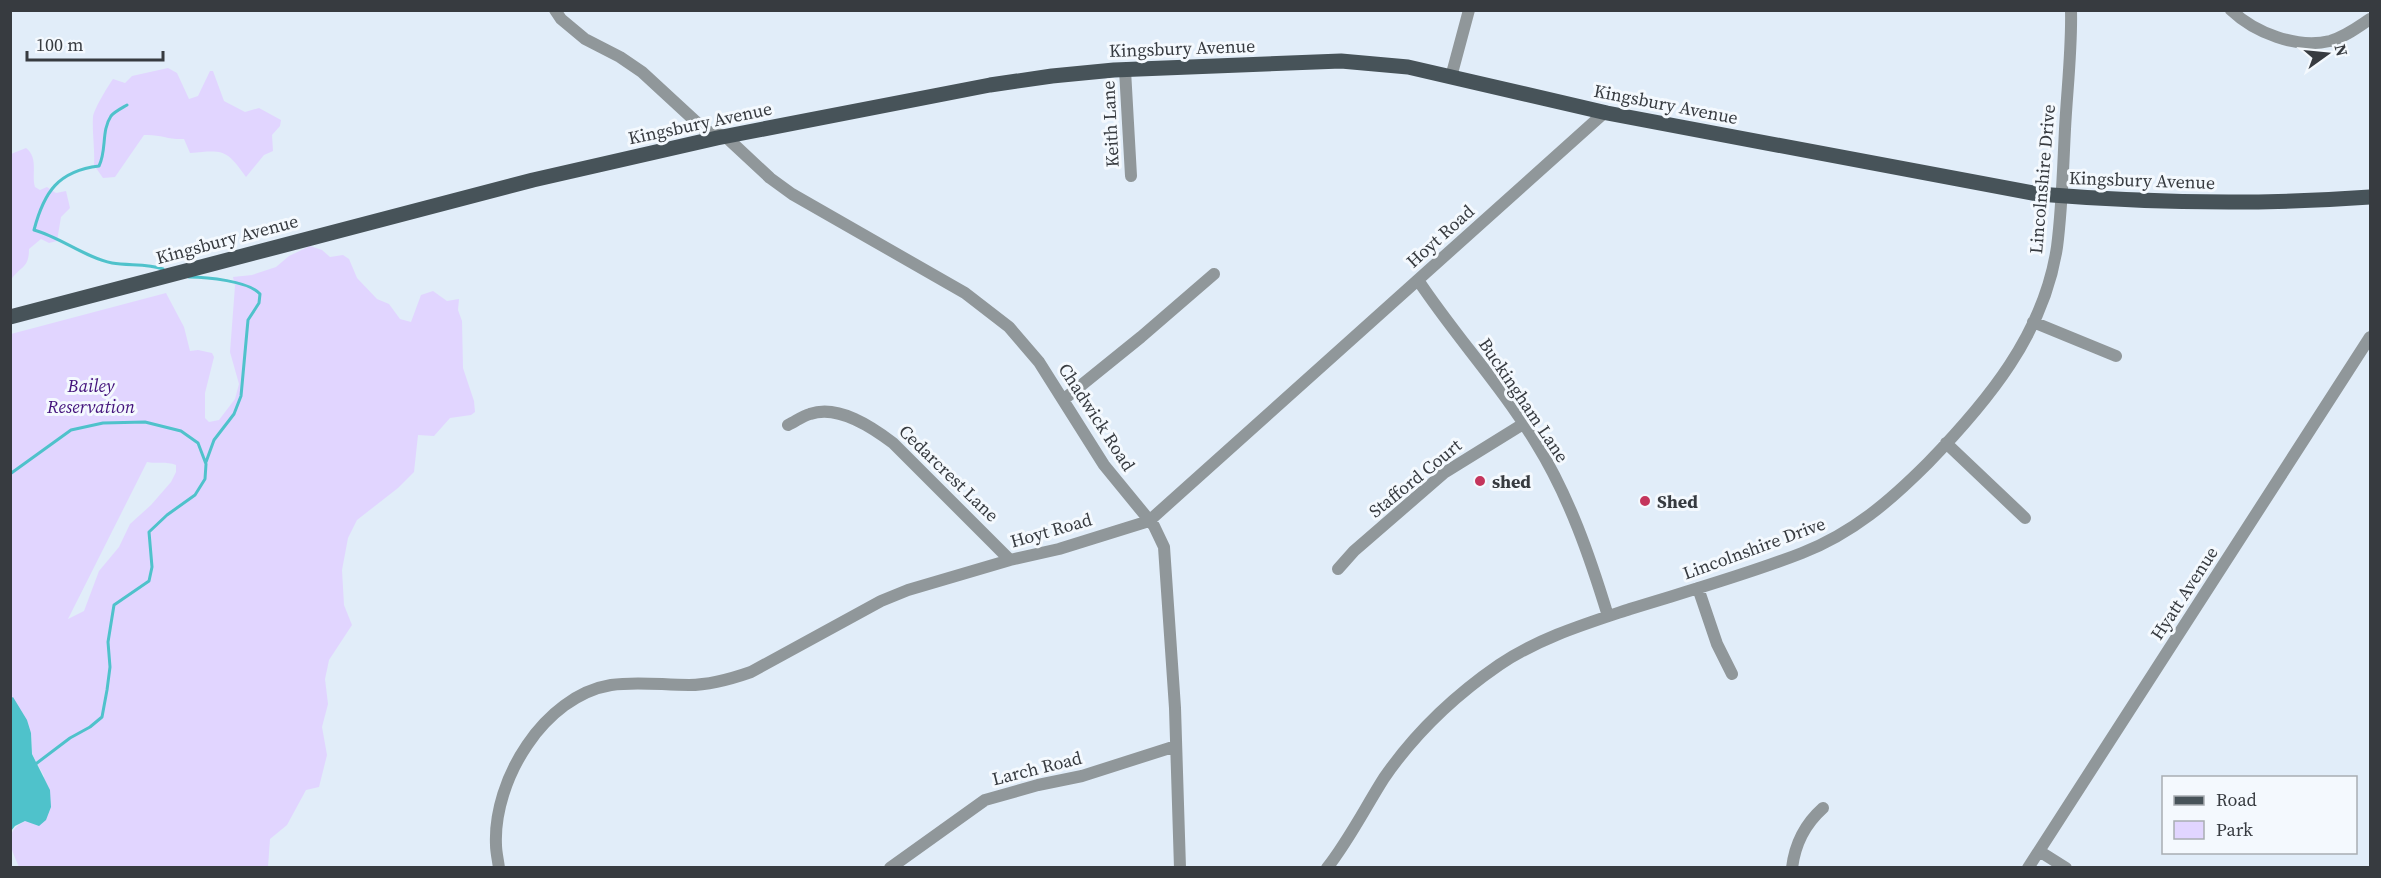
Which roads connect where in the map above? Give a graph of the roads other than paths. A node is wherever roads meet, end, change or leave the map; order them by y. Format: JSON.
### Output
{"nodes":[{"id":1,"x":555,"y":10,"type":"edge"},
{"id":2,"x":1469,"y":10,"type":"edge"},
{"id":3,"x":2071,"y":10,"type":"edge"},
{"id":4,"x":2231,"y":10,"type":"edge"},
{"id":5,"x":2370,"y":19,"type":"edge"},
{"id":6,"x":1125,"y":70,"type":"junction"},
{"id":7,"x":1451,"y":77,"type":"junction"},
{"id":8,"x":1604,"y":113,"type":"junction"},
{"id":9,"x":725,"y":136,"type":"junction"},
{"id":10,"x":1131,"y":176,"type":"dead end"},
{"id":11,"x":2061,"y":196,"type":"junction"},
{"id":12,"x":2370,"y":197,"type":"edge"},
{"id":13,"x":1215,"y":274,"type":"dead end"},
{"id":14,"x":1418,"y":280,"type":"junction"},
{"id":15,"x":10,"y":317,"type":"edge"},
{"id":16,"x":2033,"y":322,"type":"junction"},
{"id":17,"x":2370,"y":337,"type":"edge"},
{"id":18,"x":2116,"y":356,"type":"dead end"},
{"id":19,"x":1063,"y":400,"type":"junction"},
{"id":20,"x":1523,"y":423,"type":"junction"},
{"id":21,"x":788,"y":425,"type":"dead end"},
{"id":22,"x":1946,"y":443,"type":"junction"},
{"id":23,"x":2025,"y":518,"type":"dead end"},
{"id":24,"x":1149,"y":521,"type":"junction"},
{"id":25,"x":1010,"y":560,"type":"junction"},
{"id":26,"x":1338,"y":569,"type":"dead end"},
{"id":27,"x":1698,"y":588,"type":"junction"},
{"id":28,"x":1608,"y":616,"type":"junction"},
{"id":29,"x":1732,"y":674,"type":"dead end"},
{"id":30,"x":1176,"y":746,"type":"junction"},
{"id":31,"x":1823,"y":808,"type":"dead end"},
{"id":32,"x":2039,"y":851,"type":"junction"},
{"id":33,"x":1334,"y":865,"type":"edge"},
{"id":34,"x":499,"y":867,"type":"edge"},
{"id":35,"x":890,"y":867,"type":"edge"},
{"id":36,"x":1180,"y":867,"type":"edge"},
{"id":37,"x":1792,"y":867,"type":"edge"},
{"id":38,"x":2028,"y":867,"type":"edge"},
{"id":39,"x":2066,"y":867,"type":"edge"}],
"edges":[{"from":1,"to":9,"type":"street","name":"Chadwick Road"},
{"from":2,"to":7,"type":"street"},
{"from":3,"to":11,"type":"street","name":"Lincolnshire Drive"},
{"from":4,"to":5,"type":"street"},
{"from":6,"to":7,"type":"main road","name":"Kingsbury Avenue"},
{"from":6,"to":9,"type":"main road","name":"Kingsbury Avenue"},
{"from":6,"to":10,"type":"street","name":"Keith Lane"},
{"from":7,"to":8,"type":"main road","name":"Kingsbury Avenue"},
{"from":8,"to":11,"type":"main road","name":"Kingsbury Avenue"},
{"from":8,"to":14,"type":"street","name":"Hoyt Road"},
{"from":9,"to":15,"type":"main road","name":"Kingsbury Avenue"},
{"from":9,"to":19,"type":"street","name":"Chadwick Road"},
{"from":11,"to":12,"type":"main road","name":"Kingsbury Avenue"},
{"from":11,"to":16,"type":"street","name":"Lincolnshire Drive"},
{"from":13,"to":19,"type":"street"},
{"from":14,"to":20,"type":"street","name":"Buckingham Lane"},
{"from":14,"to":24,"type":"street","name":"Hoyt Road"},
{"from":16,"to":18,"type":"street"},
{"from":16,"to":22,"type":"street","name":"Lincolnshire Drive"},
{"from":17,"to":32,"type":"street","name":"Hyatt Avenue"},
{"from":19,"to":24,"type":"street","name":"Chadwick Road"},
{"from":20,"to":26,"type":"street","name":"Stafford Court"},
{"from":20,"to":28,"type":"street","name":"Buckingham Lane"},
{"from":21,"to":25,"type":"street","name":"Cedarcrest Lane"},
{"from":22,"to":23,"type":"street"},
{"from":22,"to":27,"type":"street","name":"Lincolnshire Drive"},
{"from":24,"to":25,"type":"street","name":"Hoyt Road"},
{"from":24,"to":30,"type":"street","name":"Chadwick Road"},
{"from":25,"to":34,"type":"street","name":"Hoyt Road"},
{"from":27,"to":28,"type":"street","name":"Lincolnshire Drive"},
{"from":27,"to":29,"type":"street"},
{"from":28,"to":33,"type":"street","name":"Lincolnshire Drive"},
{"from":30,"to":35,"type":"street","name":"Larch Road"},
{"from":30,"to":36,"type":"street","name":"Chadwick Road"},
{"from":31,"to":37,"type":"street"},
{"from":32,"to":38,"type":"street","name":"Hyatt Avenue"},
{"from":32,"to":39,"type":"street"}]}
